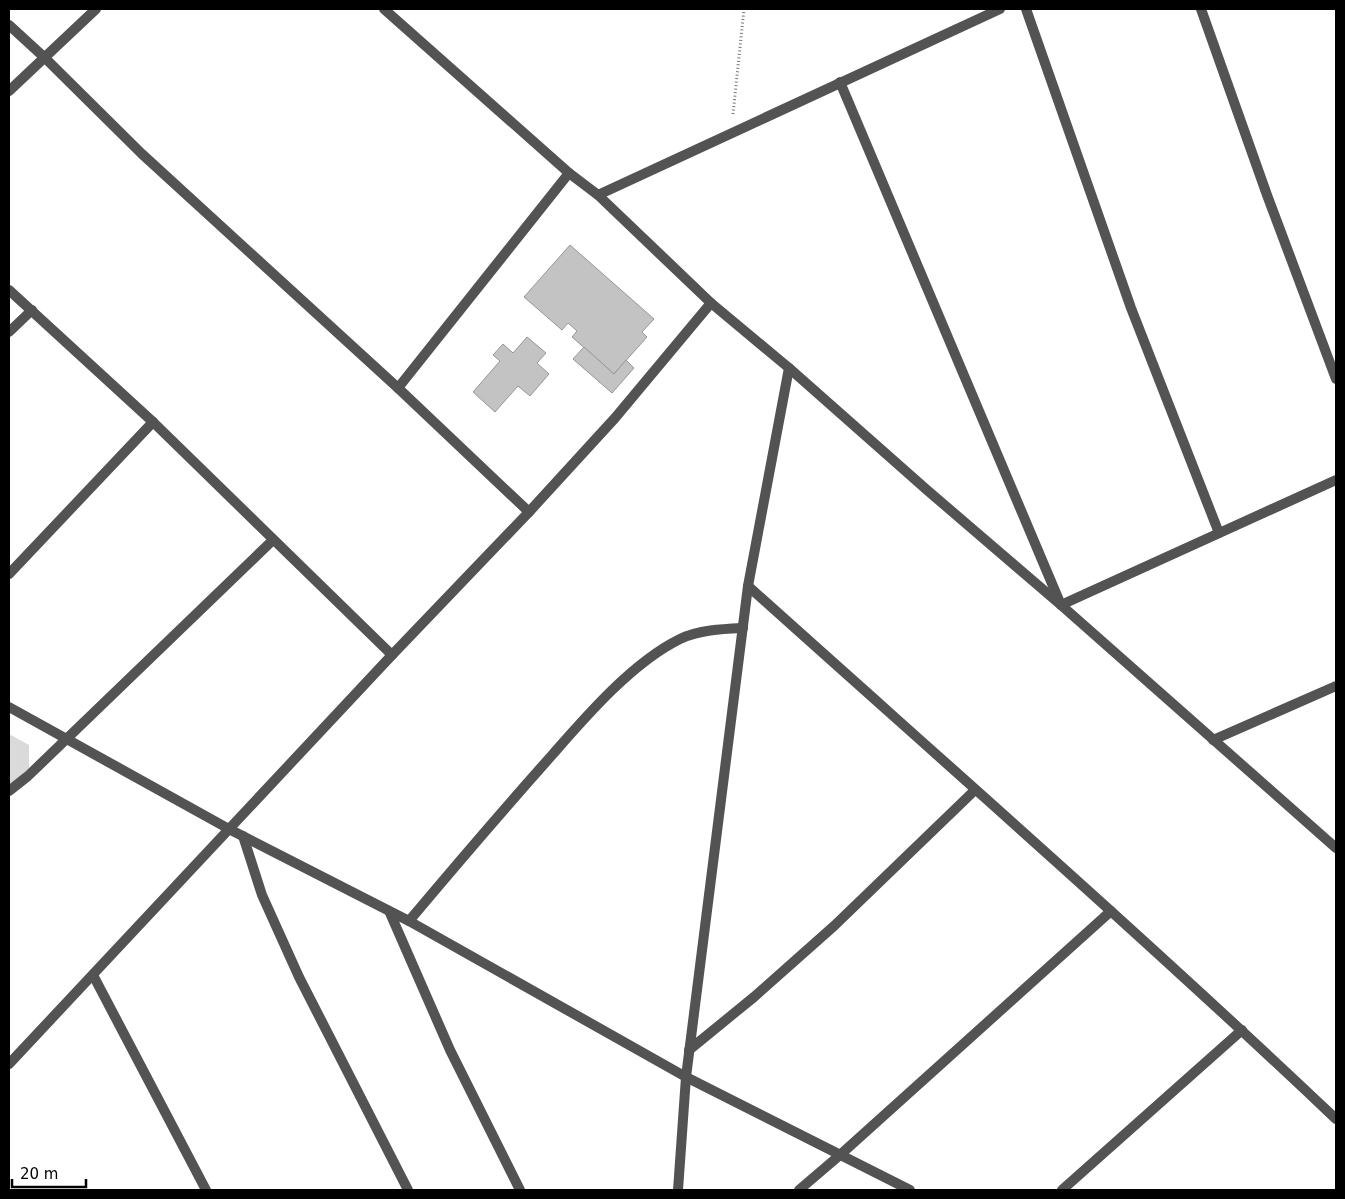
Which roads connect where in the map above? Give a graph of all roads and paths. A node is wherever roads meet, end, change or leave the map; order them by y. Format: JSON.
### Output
{"nodes":[{"id":1,"x":96,"y":9,"type":"edge"},
{"id":2,"x":384,"y":9,"type":"edge"},
{"id":3,"x":744,"y":9,"type":"edge"},
{"id":4,"x":1000,"y":9,"type":"edge"},
{"id":5,"x":1026,"y":9,"type":"edge"},
{"id":6,"x":1202,"y":9,"type":"edge"},
{"id":7,"x":9,"y":25,"type":"edge"},
{"id":8,"x":45,"y":58,"type":"junction"},
{"id":9,"x":840,"y":82,"type":"junction"},
{"id":10,"x":9,"y":91,"type":"edge"},
{"id":11,"x":732,"y":132,"type":"junction"},
{"id":12,"x":569,"y":173,"type":"junction"},
{"id":13,"x":598,"y":195,"type":"junction"},
{"id":14,"x":9,"y":290,"type":"edge"},
{"id":15,"x":711,"y":303,"type":"junction"},
{"id":16,"x":32,"y":310,"type":"junction"},
{"id":17,"x":9,"y":332,"type":"edge"},
{"id":18,"x":789,"y":368,"type":"junction"},
{"id":19,"x":1336,"y":380,"type":"edge"},
{"id":20,"x":398,"y":388,"type":"junction"},
{"id":21,"x":153,"y":422,"type":"junction"},
{"id":22,"x":1336,"y":480,"type":"edge"},
{"id":23,"x":529,"y":512,"type":"junction"},
{"id":24,"x":1219,"y":533,"type":"junction"},
{"id":25,"x":273,"y":540,"type":"junction"},
{"id":26,"x":9,"y":574,"type":"edge"},
{"id":27,"x":748,"y":586,"type":"junction"},
{"id":28,"x":1061,"y":605,"type":"junction"},
{"id":29,"x":743,"y":628,"type":"junction"},
{"id":30,"x":392,"y":655,"type":"junction"},
{"id":31,"x":1336,"y":686,"type":"edge"},
{"id":32,"x":9,"y":707,"type":"edge"},
{"id":33,"x":66,"y":739,"type":"junction"},
{"id":34,"x":1213,"y":740,"type":"junction"},
{"id":35,"x":975,"y":790,"type":"junction"},
{"id":36,"x":9,"y":791,"type":"edge"},
{"id":37,"x":229,"y":829,"type":"junction"},
{"id":38,"x":243,"y":836,"type":"junction"},
{"id":39,"x":1336,"y":848,"type":"edge"},
{"id":40,"x":1111,"y":911,"type":"junction"},
{"id":41,"x":390,"y":913,"type":"junction"},
{"id":42,"x":409,"y":921,"type":"junction"},
{"id":43,"x":92,"y":975,"type":"junction"},
{"id":44,"x":1242,"y":1030,"type":"junction"},
{"id":45,"x":689,"y":1050,"type":"junction"},
{"id":46,"x":9,"y":1064,"type":"edge"},
{"id":47,"x":686,"y":1077,"type":"junction"},
{"id":48,"x":1336,"y":1119,"type":"edge"},
{"id":49,"x":840,"y":1155,"type":"junction"},
{"id":50,"x":206,"y":1190,"type":"edge"},
{"id":51,"x":408,"y":1190,"type":"edge"},
{"id":52,"x":520,"y":1190,"type":"edge"},
{"id":53,"x":678,"y":1190,"type":"edge"},
{"id":54,"x":799,"y":1190,"type":"edge"},
{"id":55,"x":910,"y":1190,"type":"edge"},
{"id":56,"x":1062,"y":1190,"type":"edge"}],
"edges":[{"from":1,"to":8,"type":"street"},
{"from":2,"to":12,"type":"street"},
{"from":3,"to":11,"type":"path"},
{"from":4,"to":9,"type":"street"},
{"from":5,"to":24,"type":"street"},
{"from":6,"to":19,"type":"street"},
{"from":7,"to":8,"type":"street"},
{"from":8,"to":10,"type":"street"},
{"from":8,"to":20,"type":"street"},
{"from":9,"to":11,"type":"street"},
{"from":9,"to":28,"type":"street"},
{"from":11,"to":13,"type":"street"},
{"from":12,"to":13,"type":"street"},
{"from":12,"to":20,"type":"street"},
{"from":13,"to":15,"type":"street"},
{"from":14,"to":16,"type":"street"},
{"from":15,"to":18,"type":"street"},
{"from":15,"to":23,"type":"street"},
{"from":16,"to":17,"type":"street"},
{"from":16,"to":21,"type":"street"},
{"from":18,"to":27,"type":"street"},
{"from":18,"to":28,"type":"street"},
{"from":20,"to":23,"type":"street"},
{"from":21,"to":25,"type":"street"},
{"from":21,"to":26,"type":"street"},
{"from":22,"to":24,"type":"street"},
{"from":23,"to":30,"type":"street"},
{"from":24,"to":28,"type":"street"},
{"from":25,"to":30,"type":"street"},
{"from":25,"to":33,"type":"street"},
{"from":27,"to":29,"type":"street"},
{"from":27,"to":35,"type":"street"},
{"from":28,"to":34,"type":"street"},
{"from":29,"to":42,"type":"street"},
{"from":29,"to":45,"type":"street"},
{"from":30,"to":37,"type":"street"},
{"from":31,"to":34,"type":"street"},
{"from":32,"to":33,"type":"street"},
{"from":33,"to":36,"type":"street"},
{"from":33,"to":37,"type":"street"},
{"from":34,"to":39,"type":"street"},
{"from":35,"to":40,"type":"street"},
{"from":35,"to":45,"type":"street"},
{"from":37,"to":38,"type":"street"},
{"from":37,"to":43,"type":"street"},
{"from":38,"to":41,"type":"street"},
{"from":38,"to":51,"type":"street"},
{"from":40,"to":44,"type":"street"},
{"from":40,"to":49,"type":"street"},
{"from":41,"to":42,"type":"street"},
{"from":41,"to":52,"type":"street"},
{"from":42,"to":47,"type":"street"},
{"from":43,"to":46,"type":"street"},
{"from":43,"to":50,"type":"street"},
{"from":44,"to":48,"type":"street"},
{"from":44,"to":56,"type":"street"},
{"from":45,"to":47,"type":"street"},
{"from":47,"to":49,"type":"street"},
{"from":47,"to":53,"type":"street"},
{"from":49,"to":54,"type":"street"},
{"from":49,"to":55,"type":"street"}]}
